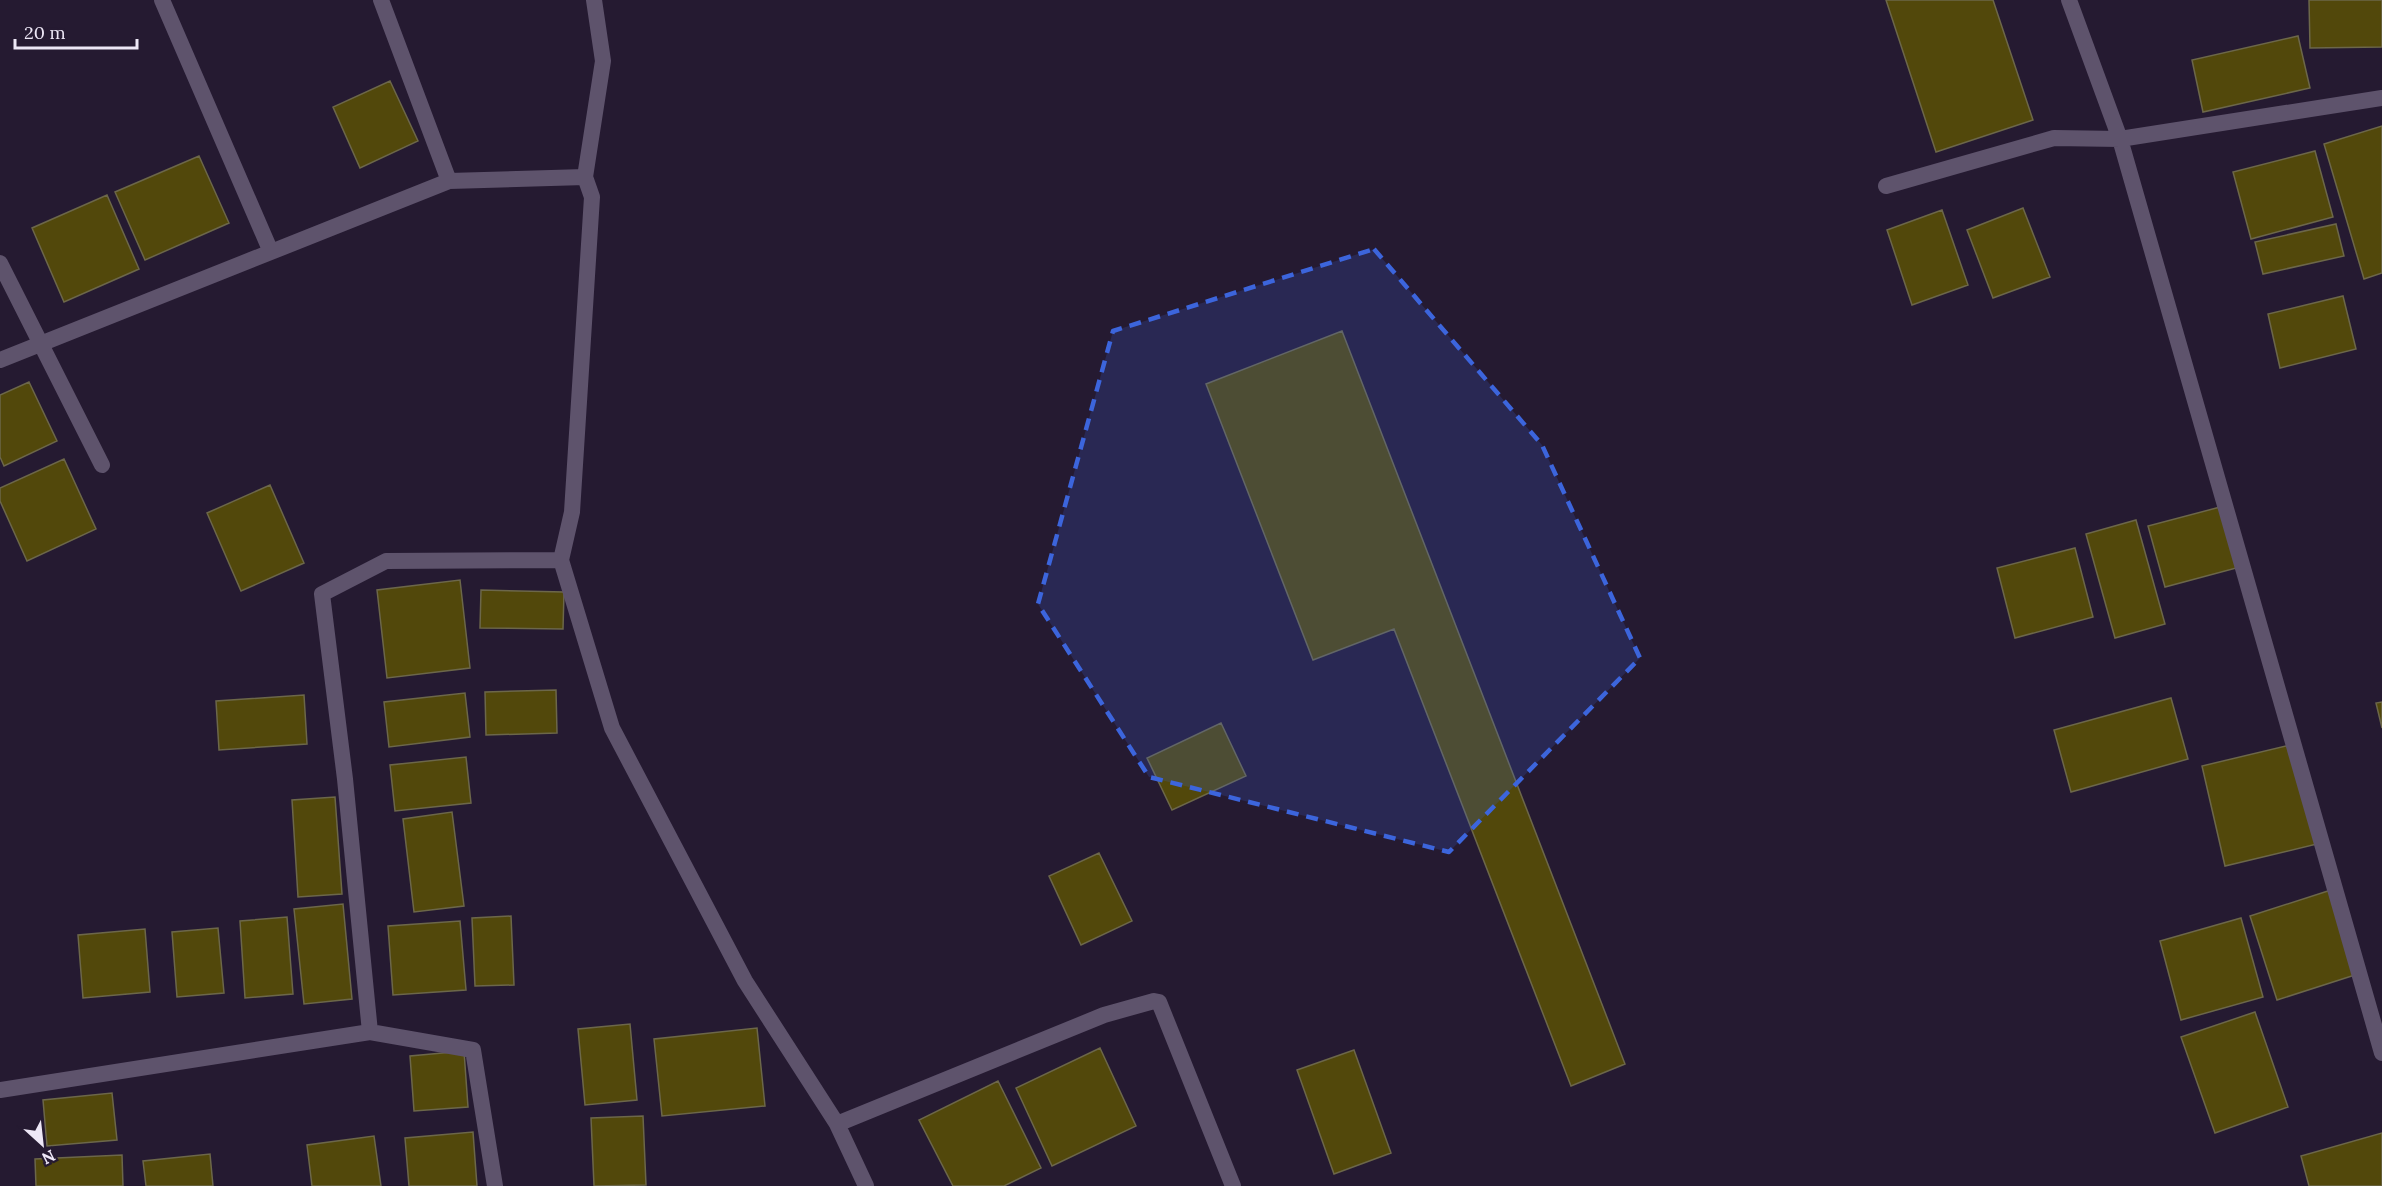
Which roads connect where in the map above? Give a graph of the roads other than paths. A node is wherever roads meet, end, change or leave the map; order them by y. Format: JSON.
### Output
{"nodes":[{"id":1,"x":162,"y":0,"type":"edge"},
{"id":2,"x":381,"y":0,"type":"edge"},
{"id":3,"x":594,"y":0,"type":"edge"},
{"id":4,"x":2069,"y":0,"type":"edge"},
{"id":5,"x":2382,"y":98,"type":"edge"},
{"id":6,"x":2120,"y":139,"type":"junction"},
{"id":7,"x":585,"y":177,"type":"junction"},
{"id":8,"x":449,"y":181,"type":"junction"},
{"id":9,"x":1886,"y":186,"type":"dead end"},
{"id":10,"x":271,"y":252,"type":"junction"},
{"id":11,"x":0,"y":263,"type":"edge"},
{"id":12,"x":41,"y":344,"type":"junction"},
{"id":13,"x":0,"y":360,"type":"edge"},
{"id":14,"x":102,"y":465,"type":"dead end"},
{"id":15,"x":561,"y":560,"type":"junction"},
{"id":16,"x":370,"y":1032,"type":"junction"},
{"id":17,"x":2382,"y":1053,"type":"edge"},
{"id":18,"x":0,"y":1090,"type":"edge"},
{"id":19,"x":837,"y":1124,"type":"junction"},
{"id":20,"x":495,"y":1186,"type":"edge"},
{"id":21,"x":866,"y":1186,"type":"edge"},
{"id":22,"x":1233,"y":1186,"type":"edge"}],
"edges":[{"from":1,"to":10,"type":"street"},
{"from":2,"to":8,"type":"street"},
{"from":3,"to":7,"type":"street"},
{"from":4,"to":6,"type":"street"},
{"from":5,"to":6,"type":"street"},
{"from":6,"to":9,"type":"street"},
{"from":6,"to":17,"type":"street"},
{"from":7,"to":8,"type":"street"},
{"from":7,"to":15,"type":"street"},
{"from":8,"to":10,"type":"street"},
{"from":10,"to":12,"type":"street"},
{"from":11,"to":12,"type":"street"},
{"from":12,"to":13,"type":"street"},
{"from":12,"to":14,"type":"street"},
{"from":15,"to":16,"type":"street"},
{"from":15,"to":19,"type":"street"},
{"from":16,"to":18,"type":"street"},
{"from":16,"to":20,"type":"street"},
{"from":19,"to":21,"type":"street"},
{"from":19,"to":22,"type":"street"}]}
